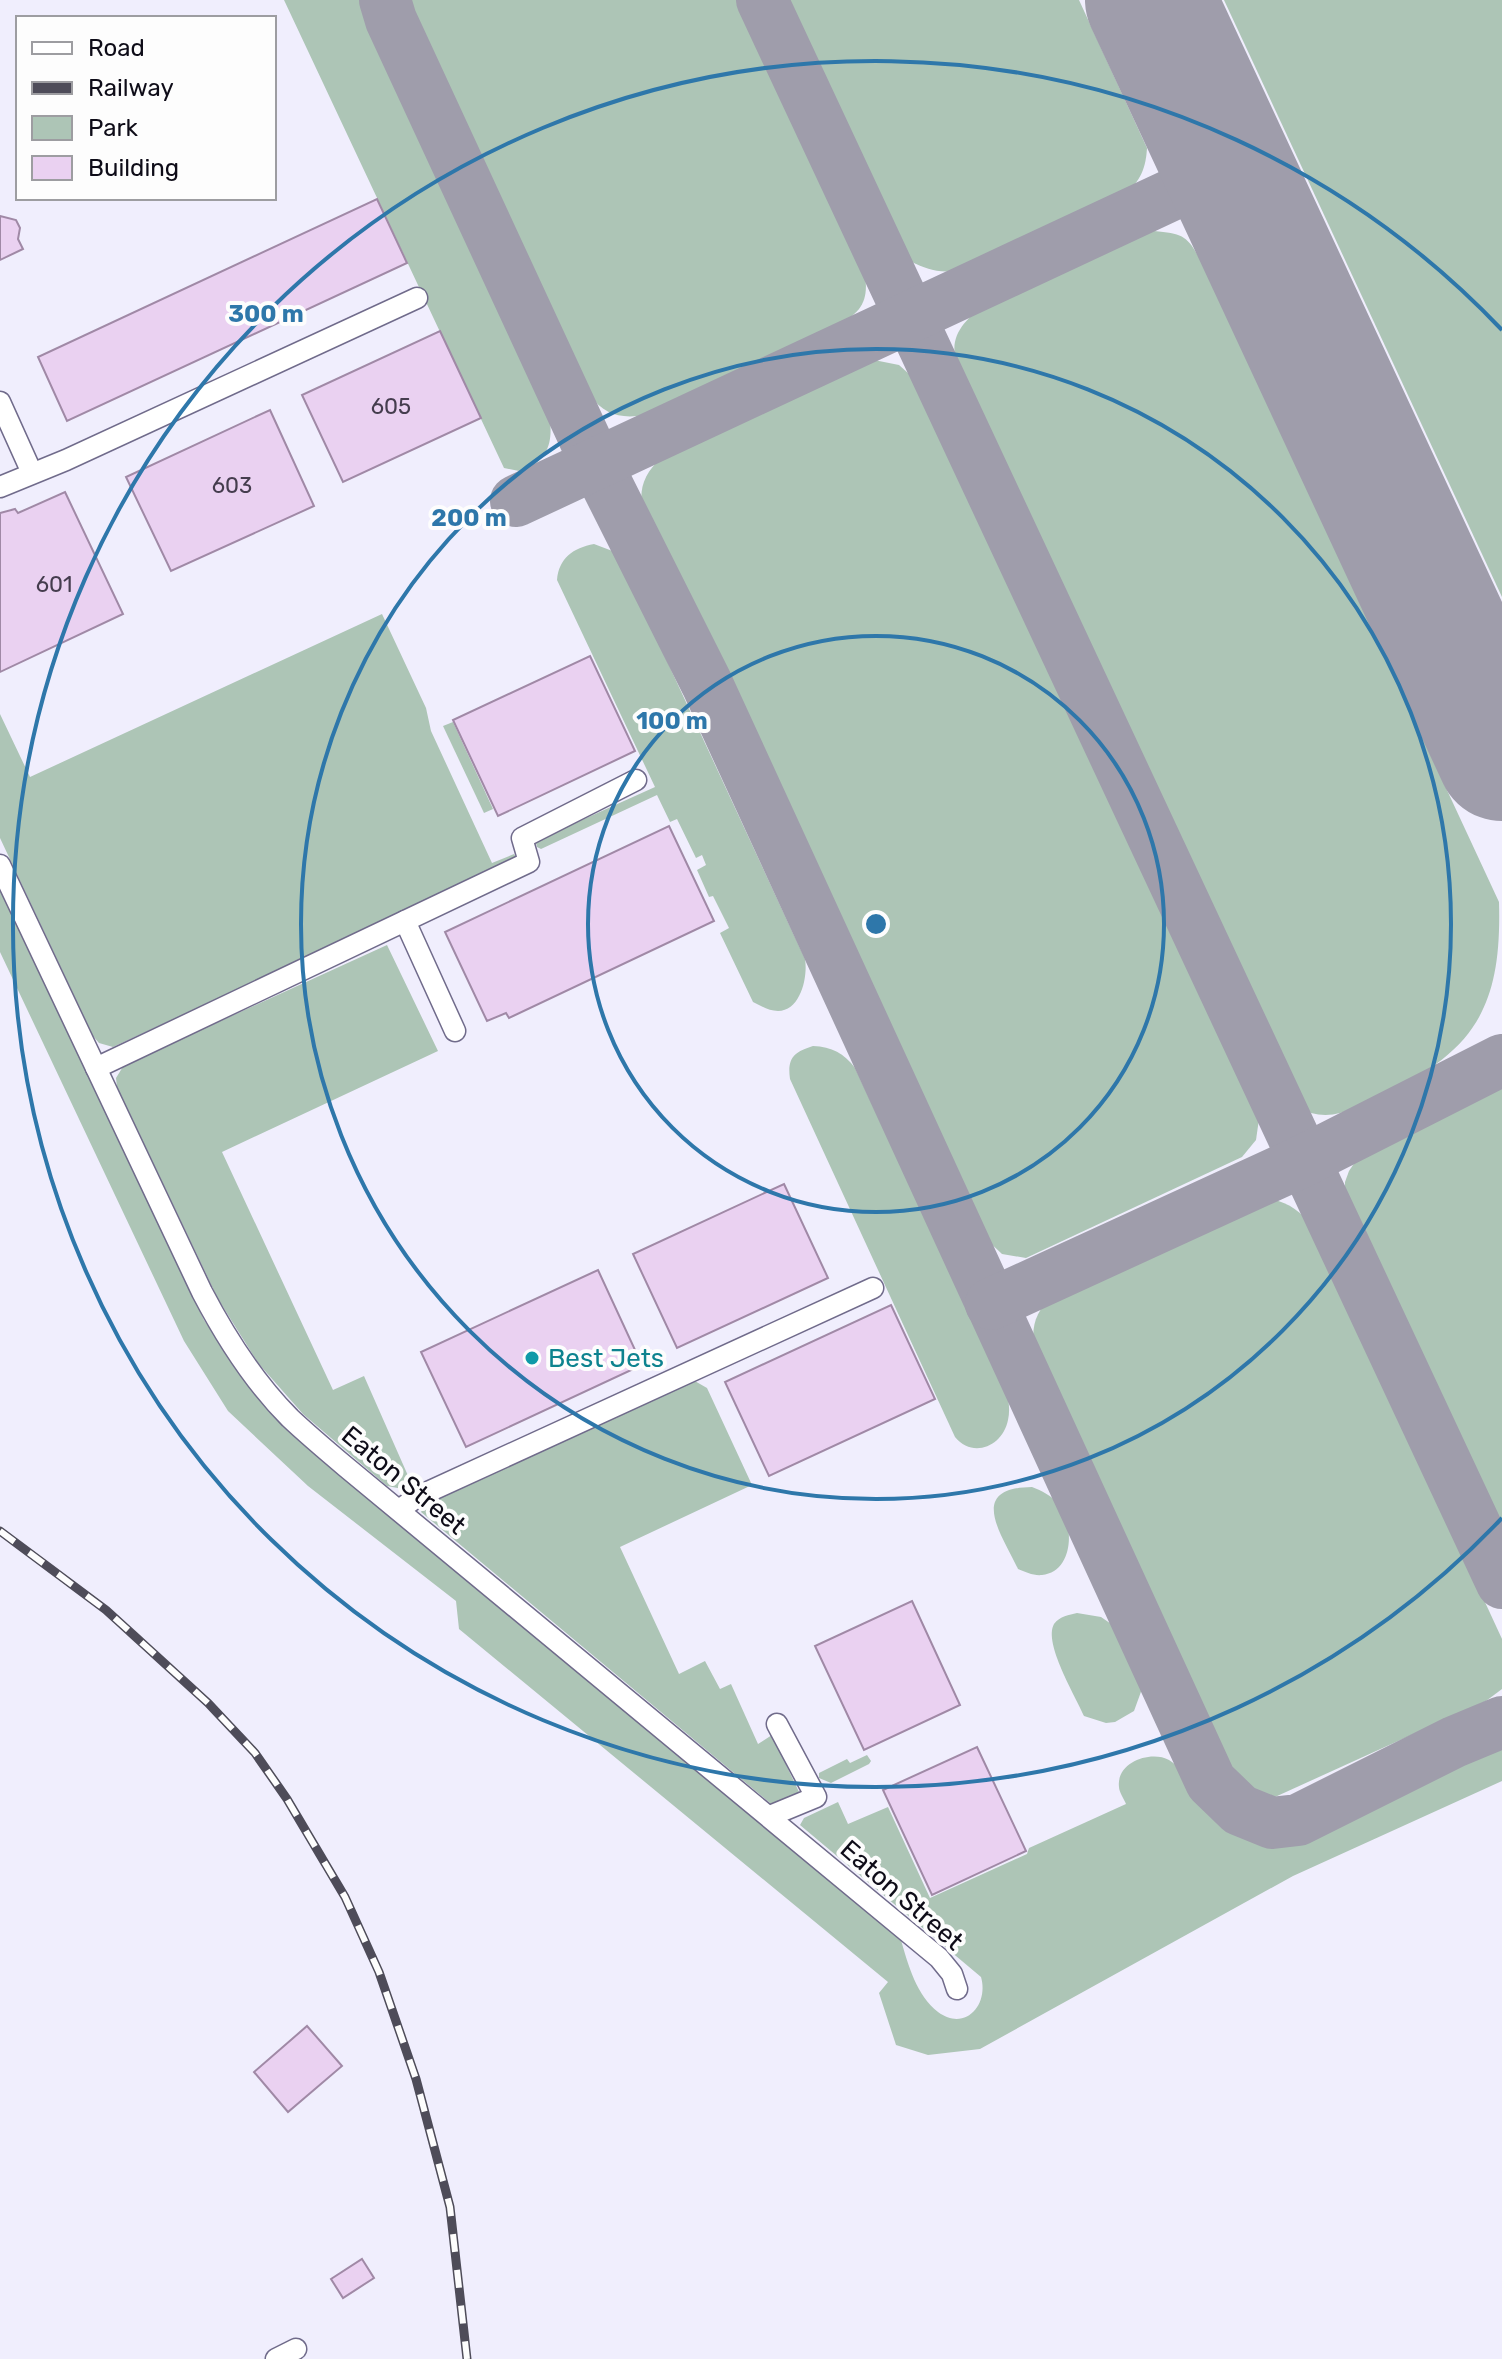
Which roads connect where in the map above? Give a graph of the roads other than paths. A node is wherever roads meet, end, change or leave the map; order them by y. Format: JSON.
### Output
{"nodes":[{"id":1,"x":417,"y":298,"type":"dead end"},
{"id":2,"x":0,"y":402,"type":"edge"},
{"id":3,"x":32,"y":473,"type":"junction"},
{"id":4,"x":0,"y":487,"type":"edge"},
{"id":5,"x":636,"y":780,"type":"dead end"},
{"id":6,"x":0,"y":865,"type":"edge"},
{"id":7,"x":405,"y":921,"type":"junction"},
{"id":8,"x":455,"y":1031,"type":"dead end"},
{"id":9,"x":96,"y":1068,"type":"junction"},
{"id":10,"x":873,"y":1288,"type":"dead end"},
{"id":11,"x":399,"y":1510,"type":"junction"},
{"id":12,"x":777,"y":1724,"type":"dead end"},
{"id":13,"x":770,"y":1816,"type":"junction"},
{"id":14,"x":957,"y":1989,"type":"dead end"},
{"id":15,"x":296,"y":2349,"type":"dead end"},
{"id":16,"x":276,"y":2359,"type":"edge"}],
"edges":[{"from":1,"to":3,"type":"lane"},
{"from":2,"to":3,"type":"lane"},
{"from":3,"to":4,"type":"lane"},
{"from":5,"to":7,"type":"lane"},
{"from":6,"to":9,"type":"lane","name":"Eaton Street"},
{"from":7,"to":8,"type":"lane"},
{"from":7,"to":9,"type":"lane"},
{"from":9,"to":11,"type":"lane","name":"Eaton Street"},
{"from":10,"to":11,"type":"lane"},
{"from":11,"to":13,"type":"lane","name":"Eaton Street"},
{"from":12,"to":13,"type":"lane"},
{"from":13,"to":14,"type":"lane","name":"Eaton Street"},
{"from":15,"to":16,"type":"lane"}]}
